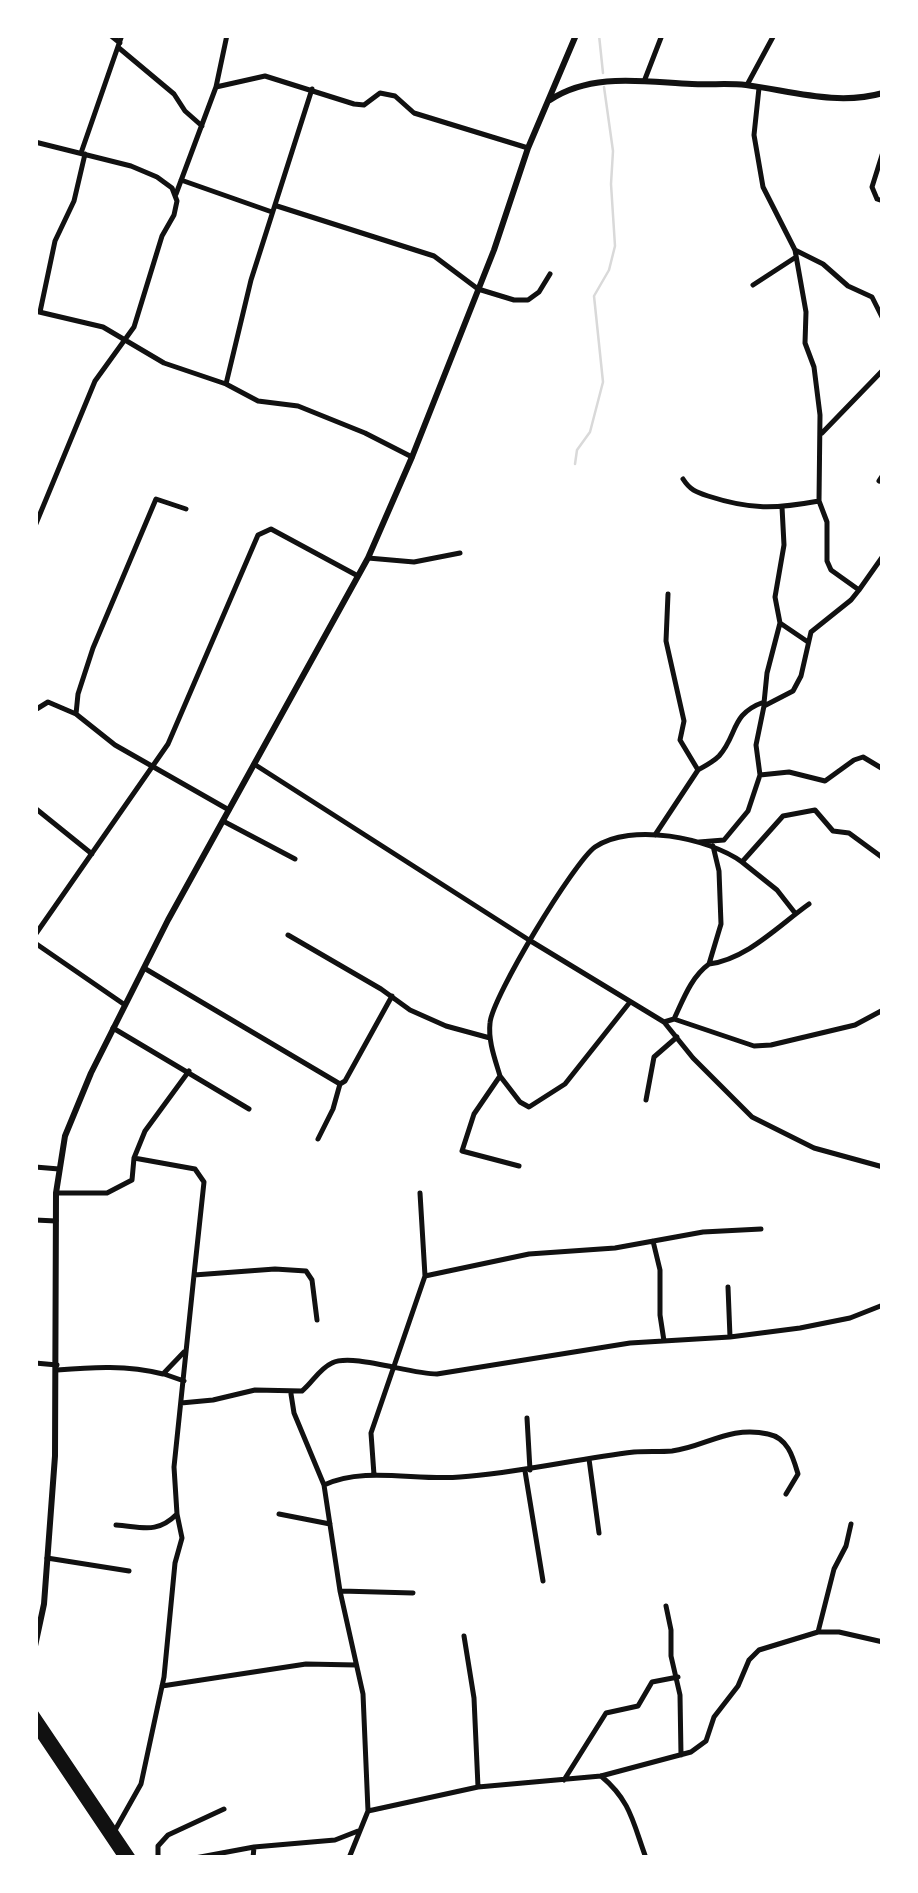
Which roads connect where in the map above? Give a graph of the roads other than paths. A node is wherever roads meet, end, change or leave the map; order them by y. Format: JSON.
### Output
{"nodes":[{"id":1,"x":110,"y":35,"type":"edge"},
{"id":2,"x":122,"y":35,"type":"edge"},
{"id":3,"x":227,"y":35,"type":"edge"},
{"id":4,"x":576,"y":35,"type":"edge"},
{"id":5,"x":662,"y":35,"type":"edge"},
{"id":6,"x":774,"y":35,"type":"edge"},
{"id":7,"x":119,"y":46,"type":"junction"},
{"id":8,"x":645,"y":80,"type":"junction"},
{"id":9,"x":747,"y":85,"type":"junction"},
{"id":10,"x":216,"y":87,"type":"junction"},
{"id":11,"x":758,"y":87,"type":"junction"},
{"id":12,"x":312,"y":90,"type":"junction"},
{"id":13,"x":883,"y":92,"type":"edge"},
{"id":14,"x":550,"y":100,"type":"junction"},
{"id":15,"x":202,"y":126,"type":"junction"},
{"id":16,"x":35,"y":142,"type":"edge"},
{"id":17,"x":528,"y":148,"type":"junction"},
{"id":18,"x":883,"y":152,"type":"edge"},
{"id":19,"x":83,"y":154,"type":"junction"},
{"id":20,"x":181,"y":180,"type":"junction"},
{"id":21,"x":176,"y":196,"type":"junction"},
{"id":22,"x":883,"y":201,"type":"edge"},
{"id":23,"x":274,"y":209,"type":"junction"},
{"id":24,"x":796,"y":254,"type":"junction"},
{"id":25,"x":550,"y":274,"type":"dead end"},
{"id":26,"x":753,"y":285,"type":"dead end"},
{"id":27,"x":478,"y":289,"type":"junction"},
{"id":28,"x":38,"y":312,"type":"edge"},
{"id":29,"x":883,"y":320,"type":"edge"},
{"id":30,"x":124,"y":341,"type":"junction"},
{"id":31,"x":883,"y":370,"type":"edge"},
{"id":32,"x":226,"y":384,"type":"junction"},
{"id":33,"x":820,"y":436,"type":"junction"},
{"id":34,"x":412,"y":457,"type":"junction"},
{"id":35,"x":683,"y":478,"type":"dead end"},
{"id":36,"x":818,"y":502,"type":"junction"},
{"id":37,"x":782,"y":507,"type":"junction"},
{"id":38,"x":186,"y":509,"type":"dead end"},
{"id":39,"x":35,"y":526,"type":"edge"},
{"id":40,"x":460,"y":553,"type":"dead end"},
{"id":41,"x":883,"y":556,"type":"edge"},
{"id":42,"x":368,"y":558,"type":"junction"},
{"id":43,"x":358,"y":576,"type":"junction"},
{"id":44,"x":859,"y":590,"type":"junction"},
{"id":45,"x":668,"y":594,"type":"dead end"},
{"id":46,"x":780,"y":622,"type":"junction"},
{"id":47,"x":808,"y":642,"type":"junction"},
{"id":48,"x":764,"y":704,"type":"junction"},
{"id":49,"x":35,"y":710,"type":"edge"},
{"id":50,"x":76,"y":714,"type":"junction"},
{"id":51,"x":254,"y":764,"type":"junction"},
{"id":52,"x":152,"y":766,"type":"junction"},
{"id":53,"x":883,"y":769,"type":"edge"},
{"id":54,"x":698,"y":770,"type":"junction"},
{"id":55,"x":760,"y":775,"type":"junction"},
{"id":56,"x":35,"y":808,"type":"edge"},
{"id":57,"x":230,"y":810,"type":"junction"},
{"id":58,"x":224,"y":822,"type":"junction"},
{"id":59,"x":655,"y":835,"type":"junction"},
{"id":60,"x":700,"y":842,"type":"junction"},
{"id":61,"x":713,"y":846,"type":"junction"},
{"id":62,"x":92,"y":854,"type":"junction"},
{"id":63,"x":883,"y":858,"type":"edge"},
{"id":64,"x":294,"y":859,"type":"dead end"},
{"id":65,"x":742,"y":862,"type":"junction"},
{"id":66,"x":808,"y":904,"type":"dead end"},
{"id":67,"x":796,"y":914,"type":"junction"},
{"id":68,"x":35,"y":935,"type":"edge"},
{"id":69,"x":288,"y":936,"type":"dead end"},
{"id":70,"x":529,"y":940,"type":"junction"},
{"id":71,"x":35,"y":943,"type":"edge"},
{"id":72,"x":708,"y":964,"type":"junction"},
{"id":73,"x":144,"y":968,"type":"junction"},
{"id":74,"x":392,"y":996,"type":"junction"},
{"id":75,"x":630,"y":1002,"type":"junction"},
{"id":76,"x":125,"y":1005,"type":"junction"},
{"id":77,"x":883,"y":1010,"type":"edge"},
{"id":78,"x":674,"y":1020,"type":"junction"},
{"id":79,"x":664,"y":1022,"type":"junction"},
{"id":80,"x":114,"y":1028,"type":"junction"},
{"id":81,"x":677,"y":1037,"type":"junction"},
{"id":82,"x":490,"y":1038,"type":"junction"},
{"id":83,"x":189,"y":1071,"type":"junction"},
{"id":84,"x":500,"y":1076,"type":"junction"},
{"id":85,"x":340,"y":1084,"type":"junction"},
{"id":86,"x":646,"y":1100,"type":"dead end"},
{"id":87,"x":249,"y":1109,"type":"dead end"},
{"id":88,"x":318,"y":1139,"type":"dead end"},
{"id":89,"x":134,"y":1158,"type":"junction"},
{"id":90,"x":519,"y":1166,"type":"dead end"},
{"id":91,"x":35,"y":1167,"type":"edge"},
{"id":92,"x":883,"y":1167,"type":"edge"},
{"id":93,"x":58,"y":1169,"type":"junction"},
{"id":94,"x":56,"y":1192,"type":"junction"},
{"id":95,"x":420,"y":1194,"type":"dead end"},
{"id":96,"x":35,"y":1220,"type":"edge"},
{"id":97,"x":56,"y":1221,"type":"junction"},
{"id":98,"x":761,"y":1229,"type":"dead end"},
{"id":99,"x":653,"y":1240,"type":"junction"},
{"id":100,"x":194,"y":1275,"type":"junction"},
{"id":101,"x":426,"y":1276,"type":"junction"},
{"id":102,"x":728,"y":1288,"type":"dead end"},
{"id":103,"x":883,"y":1305,"type":"edge"},
{"id":104,"x":317,"y":1320,"type":"dead end"},
{"id":105,"x":730,"y":1337,"type":"junction"},
{"id":106,"x":664,"y":1341,"type":"junction"},
{"id":107,"x":186,"y":1350,"type":"junction"},
{"id":108,"x":35,"y":1363,"type":"edge"},
{"id":109,"x":57,"y":1367,"type":"junction"},
{"id":110,"x":395,"y":1368,"type":"junction"},
{"id":111,"x":163,"y":1374,"type":"junction"},
{"id":112,"x":184,"y":1381,"type":"junction"},
{"id":113,"x":292,"y":1393,"type":"junction"},
{"id":114,"x":182,"y":1403,"type":"junction"},
{"id":115,"x":527,"y":1418,"type":"dead end"},
{"id":116,"x":590,"y":1459,"type":"junction"},
{"id":117,"x":528,"y":1471,"type":"junction"},
{"id":118,"x":374,"y":1474,"type":"junction"},
{"id":119,"x":324,"y":1486,"type":"junction"},
{"id":120,"x":786,"y":1494,"type":"dead end"},
{"id":121,"x":176,"y":1514,"type":"junction"},
{"id":122,"x":279,"y":1514,"type":"dead end"},
{"id":123,"x":330,"y":1524,"type":"junction"},
{"id":124,"x":851,"y":1524,"type":"dead end"},
{"id":125,"x":116,"y":1525,"type":"dead end"},
{"id":126,"x":599,"y":1533,"type":"dead end"},
{"id":127,"x":47,"y":1558,"type":"junction"},
{"id":128,"x":129,"y":1571,"type":"dead end"},
{"id":129,"x":543,"y":1581,"type":"dead end"},
{"id":130,"x":340,"y":1591,"type":"junction"},
{"id":131,"x":413,"y":1593,"type":"dead end"},
{"id":132,"x":666,"y":1606,"type":"dead end"},
{"id":133,"x":818,"y":1632,"type":"junction"},
{"id":134,"x":464,"y":1636,"type":"dead end"},
{"id":135,"x":883,"y":1642,"type":"edge"},
{"id":136,"x":35,"y":1646,"type":"edge"},
{"id":137,"x":356,"y":1664,"type":"junction"},
{"id":138,"x":678,"y":1677,"type":"junction"},
{"id":139,"x":162,"y":1686,"type":"junction"},
{"id":140,"x":35,"y":1714,"type":"edge"},
{"id":141,"x":35,"y":1727,"type":"edge"},
{"id":142,"x":680,"y":1756,"type":"junction"},
{"id":143,"x":602,"y":1776,"type":"junction"},
{"id":144,"x":564,"y":1780,"type":"junction"},
{"id":145,"x":478,"y":1787,"type":"junction"},
{"id":146,"x":224,"y":1810,"type":"dead end"},
{"id":147,"x":368,"y":1810,"type":"junction"},
{"id":148,"x":358,"y":1831,"type":"junction"},
{"id":149,"x":114,"y":1832,"type":"junction"},
{"id":150,"x":254,"y":1847,"type":"junction"},
{"id":151,"x":123,"y":1858,"type":"edge"},
{"id":152,"x":132,"y":1858,"type":"edge"},
{"id":153,"x":158,"y":1858,"type":"edge"},
{"id":154,"x":195,"y":1858,"type":"edge"},
{"id":155,"x":253,"y":1858,"type":"edge"},
{"id":156,"x":350,"y":1858,"type":"edge"},
{"id":157,"x":646,"y":1858,"type":"edge"}],
"edges":[{"from":1,"to":7,"type":"street"},
{"from":2,"to":7,"type":"street"},
{"from":3,"to":10,"type":"street"},
{"from":4,"to":14,"type":"street"},
{"from":5,"to":8,"type":"street"},
{"from":6,"to":9,"type":"street"},
{"from":7,"to":15,"type":"street"},
{"from":7,"to":19,"type":"street"},
{"from":8,"to":9,"type":"street"},
{"from":8,"to":14,"type":"street"},
{"from":9,"to":11,"type":"street"},
{"from":10,"to":12,"type":"street"},
{"from":10,"to":15,"type":"street"},
{"from":11,"to":13,"type":"street"},
{"from":11,"to":24,"type":"street"},
{"from":12,"to":17,"type":"street"},
{"from":12,"to":23,"type":"street"},
{"from":14,"to":17,"type":"street"},
{"from":15,"to":20,"type":"street"},
{"from":16,"to":19,"type":"street"},
{"from":17,"to":27,"type":"street"},
{"from":18,"to":22,"type":"street"},
{"from":19,"to":21,"type":"street"},
{"from":19,"to":28,"type":"street"},
{"from":20,"to":21,"type":"street"},
{"from":20,"to":23,"type":"street"},
{"from":21,"to":30,"type":"street"},
{"from":23,"to":27,"type":"street"},
{"from":23,"to":32,"type":"street"},
{"from":24,"to":26,"type":"street"},
{"from":24,"to":29,"type":"street"},
{"from":24,"to":33,"type":"street"},
{"from":25,"to":27,"type":"street"},
{"from":27,"to":34,"type":"street"},
{"from":28,"to":30,"type":"street"},
{"from":30,"to":32,"type":"street"},
{"from":30,"to":39,"type":"street"},
{"from":31,"to":33,"type":"street"},
{"from":32,"to":34,"type":"street"},
{"from":33,"to":36,"type":"street"},
{"from":34,"to":42,"type":"street"},
{"from":35,"to":37,"type":"street"},
{"from":36,"to":37,"type":"street"},
{"from":36,"to":44,"type":"street"},
{"from":37,"to":46,"type":"street"},
{"from":38,"to":50,"type":"street"},
{"from":40,"to":42,"type":"street"},
{"from":41,"to":44,"type":"street"},
{"from":42,"to":43,"type":"street"},
{"from":43,"to":51,"type":"street"},
{"from":43,"to":52,"type":"street"},
{"from":44,"to":47,"type":"street"},
{"from":45,"to":54,"type":"street"},
{"from":46,"to":47,"type":"street"},
{"from":46,"to":48,"type":"street"},
{"from":47,"to":48,"type":"street"},
{"from":48,"to":54,"type":"street"},
{"from":48,"to":55,"type":"street"},
{"from":49,"to":50,"type":"street"},
{"from":50,"to":52,"type":"street"},
{"from":51,"to":57,"type":"street"},
{"from":51,"to":70,"type":"street"},
{"from":52,"to":57,"type":"street"},
{"from":52,"to":62,"type":"street"},
{"from":53,"to":55,"type":"street"},
{"from":54,"to":59,"type":"street"},
{"from":55,"to":60,"type":"street"},
{"from":56,"to":62,"type":"street"},
{"from":57,"to":58,"type":"street"},
{"from":58,"to":64,"type":"street"},
{"from":58,"to":73,"type":"street"},
{"from":59,"to":60,"type":"street"},
{"from":59,"to":70,"type":"street"},
{"from":60,"to":61,"type":"street"},
{"from":61,"to":65,"type":"street"},
{"from":61,"to":72,"type":"street"},
{"from":62,"to":68,"type":"street"},
{"from":63,"to":65,"type":"street"},
{"from":65,"to":67,"type":"street"},
{"from":66,"to":67,"type":"street"},
{"from":67,"to":72,"type":"street"},
{"from":69,"to":74,"type":"street"},
{"from":70,"to":75,"type":"street"},
{"from":70,"to":82,"type":"street"},
{"from":71,"to":76,"type":"street"},
{"from":72,"to":78,"type":"street"},
{"from":73,"to":76,"type":"street"},
{"from":73,"to":85,"type":"street"},
{"from":74,"to":82,"type":"street"},
{"from":74,"to":85,"type":"street"},
{"from":75,"to":79,"type":"street"},
{"from":75,"to":84,"type":"street"},
{"from":76,"to":80,"type":"street"},
{"from":77,"to":78,"type":"street"},
{"from":78,"to":79,"type":"street"},
{"from":79,"to":81,"type":"street"},
{"from":80,"to":83,"type":"street"},
{"from":80,"to":93,"type":"street"},
{"from":81,"to":86,"type":"street"},
{"from":81,"to":92,"type":"street"},
{"from":82,"to":84,"type":"street"},
{"from":83,"to":87,"type":"street"},
{"from":83,"to":89,"type":"street"},
{"from":84,"to":90,"type":"street"},
{"from":85,"to":88,"type":"street"},
{"from":89,"to":94,"type":"street"},
{"from":89,"to":100,"type":"street"},
{"from":91,"to":93,"type":"street"},
{"from":93,"to":94,"type":"street"},
{"from":94,"to":97,"type":"street"},
{"from":95,"to":101,"type":"street"},
{"from":96,"to":97,"type":"street"},
{"from":97,"to":109,"type":"street"},
{"from":98,"to":99,"type":"street"},
{"from":99,"to":101,"type":"street"},
{"from":99,"to":106,"type":"street"},
{"from":100,"to":104,"type":"street"},
{"from":100,"to":107,"type":"street"},
{"from":101,"to":110,"type":"street"},
{"from":102,"to":105,"type":"street"},
{"from":103,"to":105,"type":"street"},
{"from":105,"to":106,"type":"street"},
{"from":106,"to":110,"type":"street"},
{"from":107,"to":111,"type":"street"},
{"from":107,"to":112,"type":"street"},
{"from":108,"to":109,"type":"street"},
{"from":109,"to":111,"type":"street"},
{"from":109,"to":127,"type":"street"},
{"from":110,"to":113,"type":"street"},
{"from":110,"to":118,"type":"street"},
{"from":111,"to":112,"type":"street"},
{"from":112,"to":114,"type":"street"},
{"from":113,"to":114,"type":"street"},
{"from":113,"to":119,"type":"street"},
{"from":114,"to":121,"type":"street"},
{"from":115,"to":117,"type":"street"},
{"from":116,"to":117,"type":"street"},
{"from":116,"to":120,"type":"street"},
{"from":116,"to":126,"type":"street"},
{"from":117,"to":118,"type":"street"},
{"from":117,"to":129,"type":"street"},
{"from":118,"to":119,"type":"street"},
{"from":119,"to":123,"type":"street"},
{"from":121,"to":125,"type":"street"},
{"from":121,"to":139,"type":"street"},
{"from":122,"to":123,"type":"street"},
{"from":123,"to":130,"type":"street"},
{"from":124,"to":133,"type":"street"},
{"from":127,"to":128,"type":"street"},
{"from":127,"to":136,"type":"street"},
{"from":130,"to":131,"type":"street"},
{"from":130,"to":137,"type":"street"},
{"from":132,"to":138,"type":"street"},
{"from":133,"to":135,"type":"street"},
{"from":133,"to":142,"type":"street"},
{"from":134,"to":145,"type":"street"},
{"from":137,"to":139,"type":"street"},
{"from":137,"to":147,"type":"street"},
{"from":138,"to":142,"type":"street"},
{"from":138,"to":144,"type":"street"},
{"from":139,"to":149,"type":"street"},
{"from":140,"to":149,"type":"highway"},
{"from":141,"to":151,"type":"highway"},
{"from":142,"to":143,"type":"street"},
{"from":143,"to":144,"type":"street"},
{"from":143,"to":157,"type":"street"},
{"from":144,"to":145,"type":"street"},
{"from":145,"to":147,"type":"street"},
{"from":146,"to":153,"type":"street"},
{"from":147,"to":148,"type":"street"},
{"from":148,"to":150,"type":"street"},
{"from":148,"to":156,"type":"street"},
{"from":149,"to":152,"type":"highway"},
{"from":150,"to":154,"type":"street"},
{"from":150,"to":155,"type":"street"}]}
